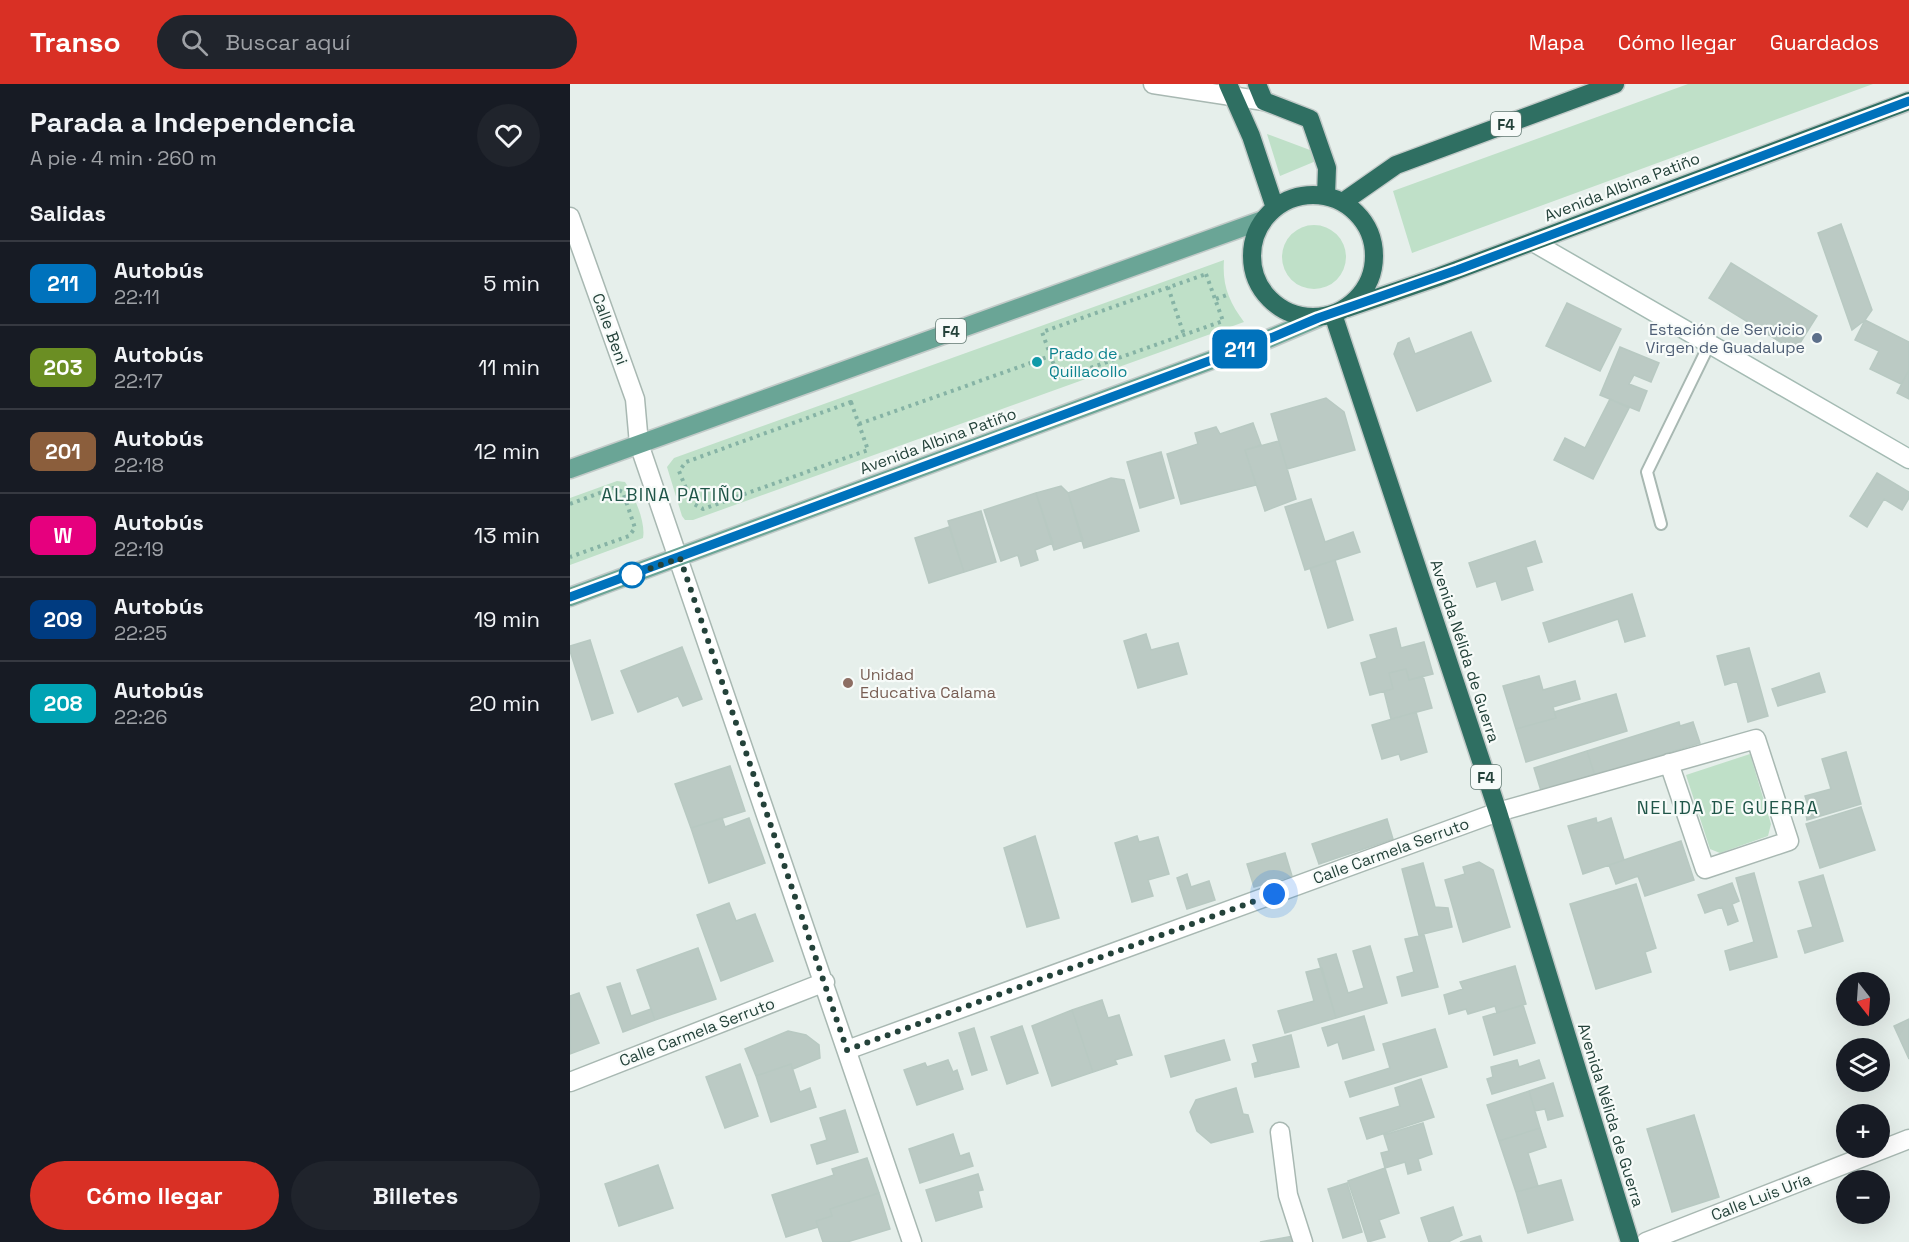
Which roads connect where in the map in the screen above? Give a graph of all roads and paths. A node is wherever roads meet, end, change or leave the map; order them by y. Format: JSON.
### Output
{"nodes":[{"id":1,"x":1153,"y":84,"type":"edge"},
{"id":2,"x":1257,"y":84,"type":"edge"},
{"id":3,"x":1616,"y":84,"type":"edge"},
{"id":4,"x":1230,"y":90,"type":"edge"},
{"id":5,"x":1264,"y":101,"type":"junction"},
{"id":6,"x":1909,"y":101,"type":"edge"},
{"id":7,"x":1335,"y":199,"type":"junction"},
{"id":8,"x":1269,"y":214,"type":"junction"},
{"id":9,"x":570,"y":216,"type":"edge"},
{"id":10,"x":1533,"y":242,"type":"junction"},
{"id":11,"x":1168,"y":287,"type":"junction"},
{"id":12,"x":1227,"y":295,"type":"dead end"},
{"id":13,"x":1216,"y":299,"type":"junction"},
{"id":14,"x":1332,"y":313,"type":"junction"},
{"id":15,"x":1184,"y":335,"type":"junction"},
{"id":16,"x":1709,"y":345,"type":"junction"},
{"id":17,"x":1050,"y":356,"type":"junction"},
{"id":18,"x":859,"y":424,"type":"junction"},
{"id":19,"x":639,"y":444,"type":"junction"},
{"id":20,"x":1909,"y":459,"type":"edge"},
{"id":21,"x":570,"y":469,"type":"edge"},
{"id":22,"x":570,"y":504,"type":"edge"},
{"id":23,"x":1662,"y":524,"type":"dead end"},
{"id":24,"x":570,"y":557,"type":"edge"},
{"id":25,"x":680,"y":558,"type":"junction"},
{"id":26,"x":570,"y":597,"type":"edge"},
{"id":27,"x":1669,"y":763,"type":"junction"},
{"id":28,"x":1498,"y":812,"type":"junction"},
{"id":29,"x":825,"y":982,"type":"junction"},
{"id":30,"x":847,"y":1050,"type":"junction"},
{"id":31,"x":570,"y":1082,"type":"edge"},
{"id":32,"x":1280,"y":1132,"type":"dead end"},
{"id":33,"x":1909,"y":1139,"type":"edge"},
{"id":34,"x":912,"y":1242,"type":"edge"},
{"id":35,"x":1304,"y":1242,"type":"edge"},
{"id":36,"x":1630,"y":1242,"type":"edge"},
{"id":37,"x":1646,"y":1242,"type":"edge"}],
"edges":[{"from":1,"to":4,"type":"street"},
{"from":2,"to":5,"type":"highway"},
{"from":3,"to":7,"type":"highway","number":"F4"},
{"from":4,"to":5,"type":"street"},
{"from":4,"to":8,"type":"highway"},
{"from":5,"to":7,"type":"highway"},
{"from":6,"to":10,"type":"highway","name":"Avenida Albina Patiño"},
{"from":7,"to":8,"type":"highway","number":"F4"},
{"from":7,"to":14,"type":"highway"},
{"from":8,"to":14,"type":"highway"},
{"from":8,"to":19,"type":"main road","number":"F4"},
{"from":9,"to":19,"type":"street","name":"Calle Beni"},
{"from":10,"to":14,"type":"highway","name":"Avenida Albina Patiño"},
{"from":10,"to":16,"type":"street"},
{"from":11,"to":13,"type":"path"},
{"from":11,"to":15,"type":"path"},
{"from":11,"to":17,"type":"path"},
{"from":12,"to":13,"type":"path"},
{"from":13,"to":15,"type":"path"},
{"from":14,"to":25,"type":"main road","name":"Avenida Albina Patiño"},
{"from":14,"to":28,"type":"highway","name":"Avenida Nélida de Guerra","number":"F4"},
{"from":15,"to":17,"type":"path"},
{"from":16,"to":20,"type":"street"},
{"from":16,"to":23,"type":"lane"},
{"from":17,"to":18,"type":"path"},
{"from":18,"to":18,"type":"path"},
{"from":19,"to":21,"type":"main road","number":"F4"},
{"from":19,"to":25,"type":"street","name":"Calle Beni"},
{"from":22,"to":24,"type":"path"},
{"from":25,"to":26,"type":"main road","name":"Avenida Albina Patiño"},
{"from":25,"to":29,"type":"street","name":"Calle Beni"},
{"from":27,"to":27,"type":"street","name":"Calle Carmela Serruto"},
{"from":27,"to":28,"type":"street","name":"Calle Carmela Serruto"},
{"from":28,"to":30,"type":"street","name":"Calle Carmela Serruto"},
{"from":28,"to":36,"type":"highway","name":"Avenida Nélida de Guerra","number":"F4"},
{"from":29,"to":30,"type":"street","name":"Calle Beni"},
{"from":29,"to":31,"type":"street","name":"Calle Carmela Serruto"},
{"from":30,"to":34,"type":"street","name":"Calle Beni"},
{"from":32,"to":35,"type":"street"},
{"from":33,"to":37,"type":"street","name":"Calle Luis Uría"}]}
